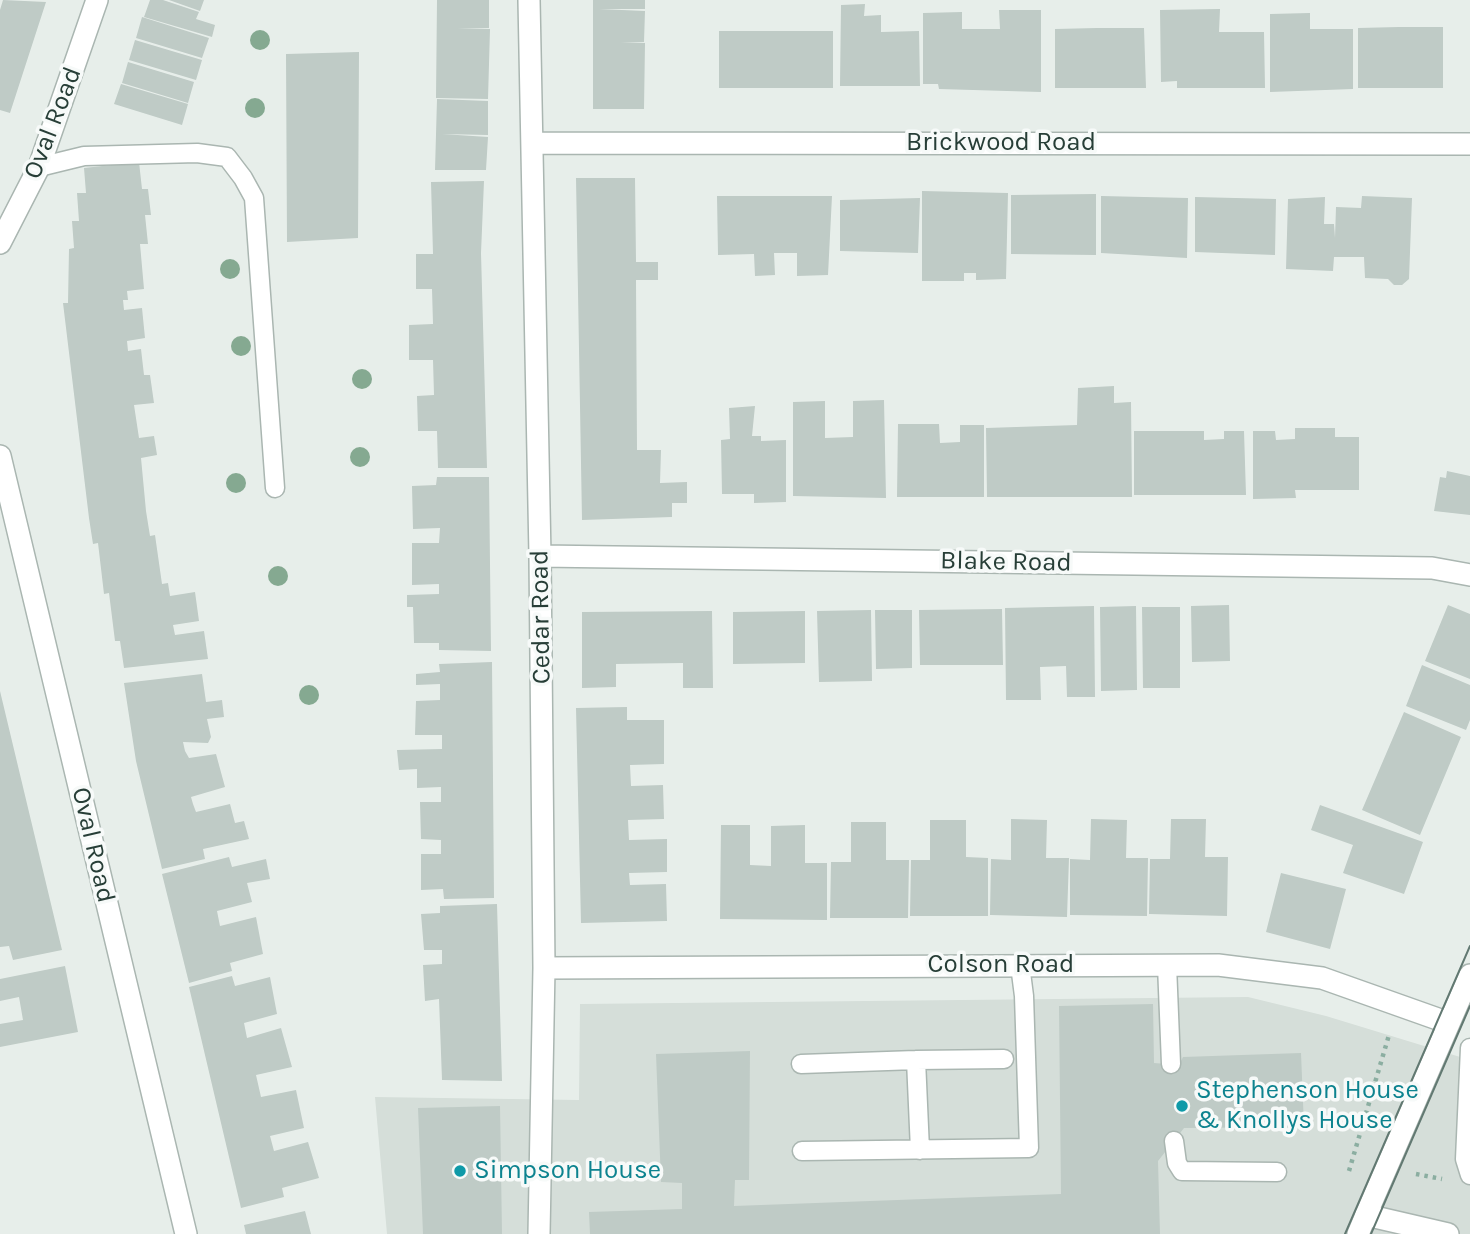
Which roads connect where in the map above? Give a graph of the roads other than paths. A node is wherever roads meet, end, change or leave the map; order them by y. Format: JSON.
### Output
{"nodes":[{"id":1,"x":97,"y":0,"type":"edge"},
{"id":2,"x":529,"y":0,"type":"edge"},
{"id":3,"x":533,"y":143,"type":"junction"},
{"id":4,"x":1470,"y":144,"type":"edge"},
{"id":5,"x":39,"y":167,"type":"junction"},
{"id":6,"x":0,"y":243,"type":"edge"},
{"id":7,"x":0,"y":456,"type":"edge"},
{"id":8,"x":275,"y":488,"type":"dead end"},
{"id":9,"x":540,"y":556,"type":"junction"},
{"id":10,"x":1470,"y":575,"type":"edge"},
{"id":11,"x":1020,"y":965,"type":"junction"},
{"id":12,"x":1167,"y":965,"type":"junction"},
{"id":13,"x":544,"y":968,"type":"junction"},
{"id":14,"x":1470,"y":975,"type":"edge"},
{"id":15,"x":1449,"y":1023,"type":"junction"},
{"id":16,"x":1470,"y":1048,"type":"edge"},
{"id":17,"x":1003,"y":1059,"type":"dead end"},
{"id":18,"x":916,"y":1060,"type":"junction"},
{"id":19,"x":801,"y":1064,"type":"dead end"},
{"id":20,"x":1171,"y":1064,"type":"dead end"},
{"id":21,"x":1174,"y":1141,"type":"dead end"},
{"id":22,"x":920,"y":1150,"type":"junction"},
{"id":23,"x":802,"y":1151,"type":"dead end"},
{"id":24,"x":1277,"y":1172,"type":"dead end"},
{"id":25,"x":1470,"y":1175,"type":"edge"},
{"id":26,"x":1362,"y":1225,"type":"edge"},
{"id":27,"x":186,"y":1234,"type":"edge"},
{"id":28,"x":539,"y":1234,"type":"edge"},
{"id":29,"x":1448,"y":1234,"type":"edge"}],
"edges":[{"from":1,"to":5,"type":"street","name":"Oval Road"},
{"from":2,"to":3,"type":"street","name":"Cedar Road"},
{"from":3,"to":4,"type":"street","name":"Brickwood Road"},
{"from":3,"to":9,"type":"street","name":"Cedar Road"},
{"from":5,"to":6,"type":"street","name":"Oval Road"},
{"from":5,"to":8,"type":"lane"},
{"from":7,"to":27,"type":"street","name":"Oval Road"},
{"from":9,"to":10,"type":"street","name":"Blake Road"},
{"from":9,"to":13,"type":"street","name":"Cedar Road"},
{"from":11,"to":12,"type":"street","name":"Colson Road"},
{"from":11,"to":13,"type":"street","name":"Colson Road"},
{"from":11,"to":22,"type":"lane"},
{"from":12,"to":15,"type":"street","name":"Colson Road"},
{"from":12,"to":20,"type":"lane"},
{"from":13,"to":28,"type":"street","name":"Cedar Road"},
{"from":14,"to":15,"type":"street"},
{"from":15,"to":26,"type":"street"},
{"from":16,"to":25,"type":"lane"},
{"from":17,"to":18,"type":"lane"},
{"from":18,"to":19,"type":"lane"},
{"from":18,"to":22,"type":"lane"},
{"from":21,"to":24,"type":"lane"},
{"from":22,"to":23,"type":"lane"},
{"from":26,"to":29,"type":"street"}]}
